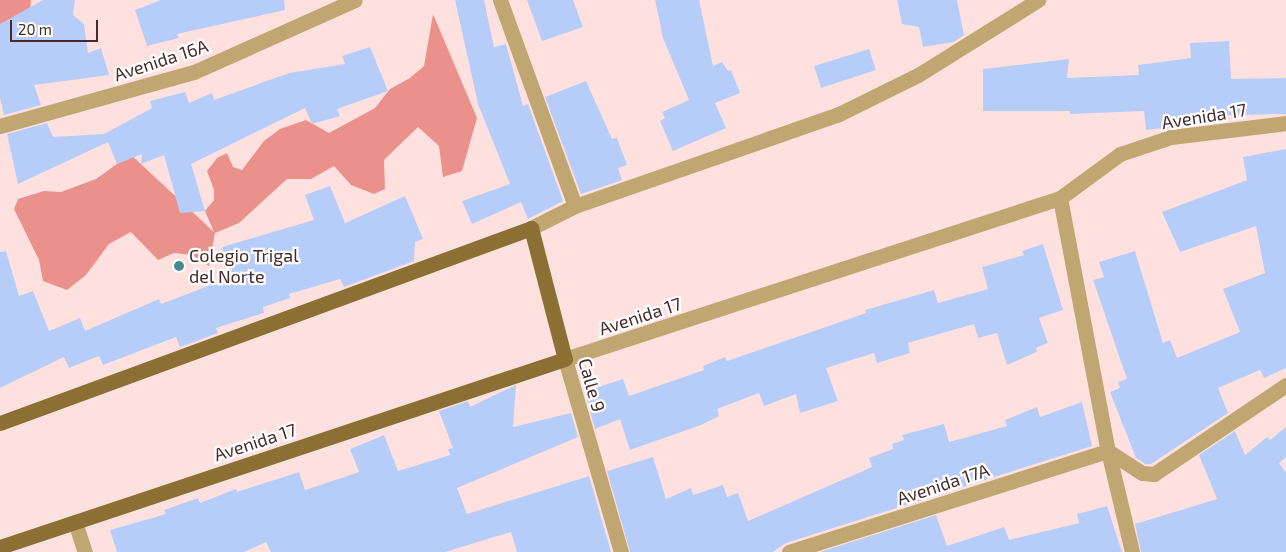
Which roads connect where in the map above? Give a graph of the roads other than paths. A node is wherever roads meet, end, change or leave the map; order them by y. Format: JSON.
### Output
{"nodes":[{"id":1,"x":355,"y":0,"type":"edge"},
{"id":2,"x":500,"y":0,"type":"edge"},
{"id":3,"x":1038,"y":0,"type":"edge"},
{"id":4,"x":1286,"y":123,"type":"edge"},
{"id":5,"x":0,"y":126,"type":"edge"},
{"id":6,"x":1060,"y":198,"type":"junction"},
{"id":7,"x":575,"y":206,"type":"junction"},
{"id":8,"x":531,"y":228,"type":"junction"},
{"id":9,"x":565,"y":359,"type":"junction"},
{"id":10,"x":1286,"y":385,"type":"edge"},
{"id":11,"x":0,"y":423,"type":"edge"},
{"id":12,"x":1108,"y":451,"type":"junction"},
{"id":13,"x":75,"y":522,"type":"junction"},
{"id":14,"x":0,"y":547,"type":"edge"},
{"id":15,"x":85,"y":552,"type":"edge"},
{"id":16,"x":621,"y":552,"type":"edge"},
{"id":17,"x":789,"y":552,"type":"edge"},
{"id":18,"x":1132,"y":552,"type":"edge"}],
"edges":[{"from":1,"to":5,"type":"street","name":"Avenida 16A"},
{"from":2,"to":7,"type":"street"},
{"from":3,"to":7,"type":"street"},
{"from":4,"to":6,"type":"street","name":"Avenida 17"},
{"from":6,"to":9,"type":"street","name":"Avenida 17"},
{"from":6,"to":12,"type":"street"},
{"from":7,"to":8,"type":"street"},
{"from":8,"to":9,"type":"main road","name":"Calle 9"},
{"from":8,"to":11,"type":"main road"},
{"from":9,"to":13,"type":"main road","name":"Avenida 17"},
{"from":9,"to":16,"type":"street","name":"Calle 9"},
{"from":10,"to":12,"type":"street"},
{"from":12,"to":17,"type":"street","name":"Avenida 17A"},
{"from":12,"to":18,"type":"street"},
{"from":13,"to":14,"type":"main road","name":"Avenida 17"},
{"from":13,"to":15,"type":"street"}]}
